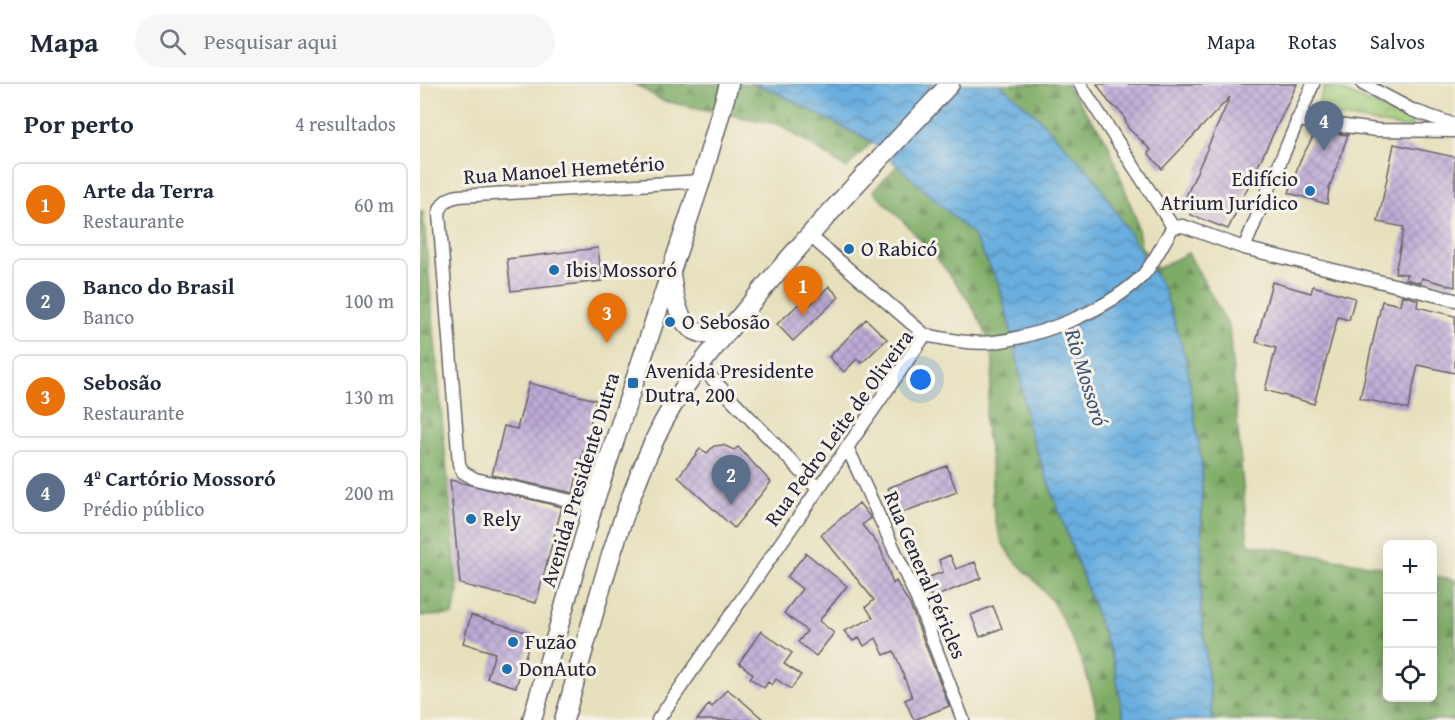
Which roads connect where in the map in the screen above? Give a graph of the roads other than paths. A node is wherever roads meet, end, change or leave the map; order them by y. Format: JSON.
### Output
{"nodes":[{"id":1,"x":729,"y":84,"type":"edge"},
{"id":2,"x":950,"y":84,"type":"edge"},
{"id":3,"x":1080,"y":84,"type":"edge"},
{"id":4,"x":1313,"y":84,"type":"edge"},
{"id":5,"x":1363,"y":84,"type":"edge"},
{"id":6,"x":1297,"y":120,"type":"junction"},
{"id":7,"x":1455,"y":124,"type":"edge"},
{"id":8,"x":1455,"y":131,"type":"edge"},
{"id":9,"x":701,"y":181,"type":"junction"},
{"id":10,"x":1173,"y":227,"type":"junction"},
{"id":11,"x":809,"y":235,"type":"junction"},
{"id":12,"x":1244,"y":248,"type":"junction"},
{"id":13,"x":671,"y":270,"type":"junction"},
{"id":14,"x":1455,"y":300,"type":"edge"},
{"id":15,"x":726,"y":333,"type":"junction"},
{"id":16,"x":925,"y":335,"type":"junction"},
{"id":17,"x":699,"y":365,"type":"junction"},
{"id":18,"x":847,"y":447,"type":"junction"},
{"id":19,"x":817,"y":488,"type":"junction"},
{"id":20,"x":593,"y":506,"type":"junction"},
{"id":21,"x":582,"y":543,"type":"junction"},
{"id":22,"x":613,"y":552,"type":"junction"},
{"id":23,"x":532,"y":720,"type":"edge"},
{"id":24,"x":564,"y":720,"type":"edge"},
{"id":25,"x":658,"y":720,"type":"edge"},
{"id":26,"x":963,"y":720,"type":"edge"}],
"edges":[{"from":1,"to":9,"type":"main road","name":"Avenida Presidente Dutra"},
{"from":2,"to":11,"type":"main road"},
{"from":3,"to":10,"type":"street"},
{"from":4,"to":6,"type":"street"},
{"from":5,"to":7,"type":"street"},
{"from":6,"to":8,"type":"street"},
{"from":6,"to":12,"type":"street"},
{"from":9,"to":13,"type":"main road","name":"Avenida Presidente Dutra"},
{"from":9,"to":20,"type":"street","name":"Rua Manoel Hemetério"},
{"from":10,"to":12,"type":"street"},
{"from":10,"to":16,"type":"street","name":"Rua Pedro Leite de Oliveira"},
{"from":11,"to":15,"type":"main road"},
{"from":11,"to":16,"type":"street"},
{"from":12,"to":14,"type":"street"},
{"from":13,"to":15,"type":"main road"},
{"from":13,"to":20,"type":"main road","name":"Avenida Presidente Dutra"},
{"from":15,"to":17,"type":"main road"},
{"from":16,"to":18,"type":"street","name":"Rua Pedro Leite de Oliveira"},
{"from":17,"to":19,"type":"street"},
{"from":17,"to":22,"type":"main road"},
{"from":18,"to":19,"type":"street","name":"Rua Pedro Leite de Oliveira"},
{"from":18,"to":26,"type":"street","name":"Rua General Péricles"},
{"from":19,"to":25,"type":"street","name":"Rua Pedro Leite de Oliveira"},
{"from":20,"to":21,"type":"main road","name":"Avenida Presidente Dutra"},
{"from":21,"to":22,"type":"main road"},
{"from":21,"to":23,"type":"main road","name":"Avenida Presidente Dutra"},
{"from":22,"to":24,"type":"main road"}]}
